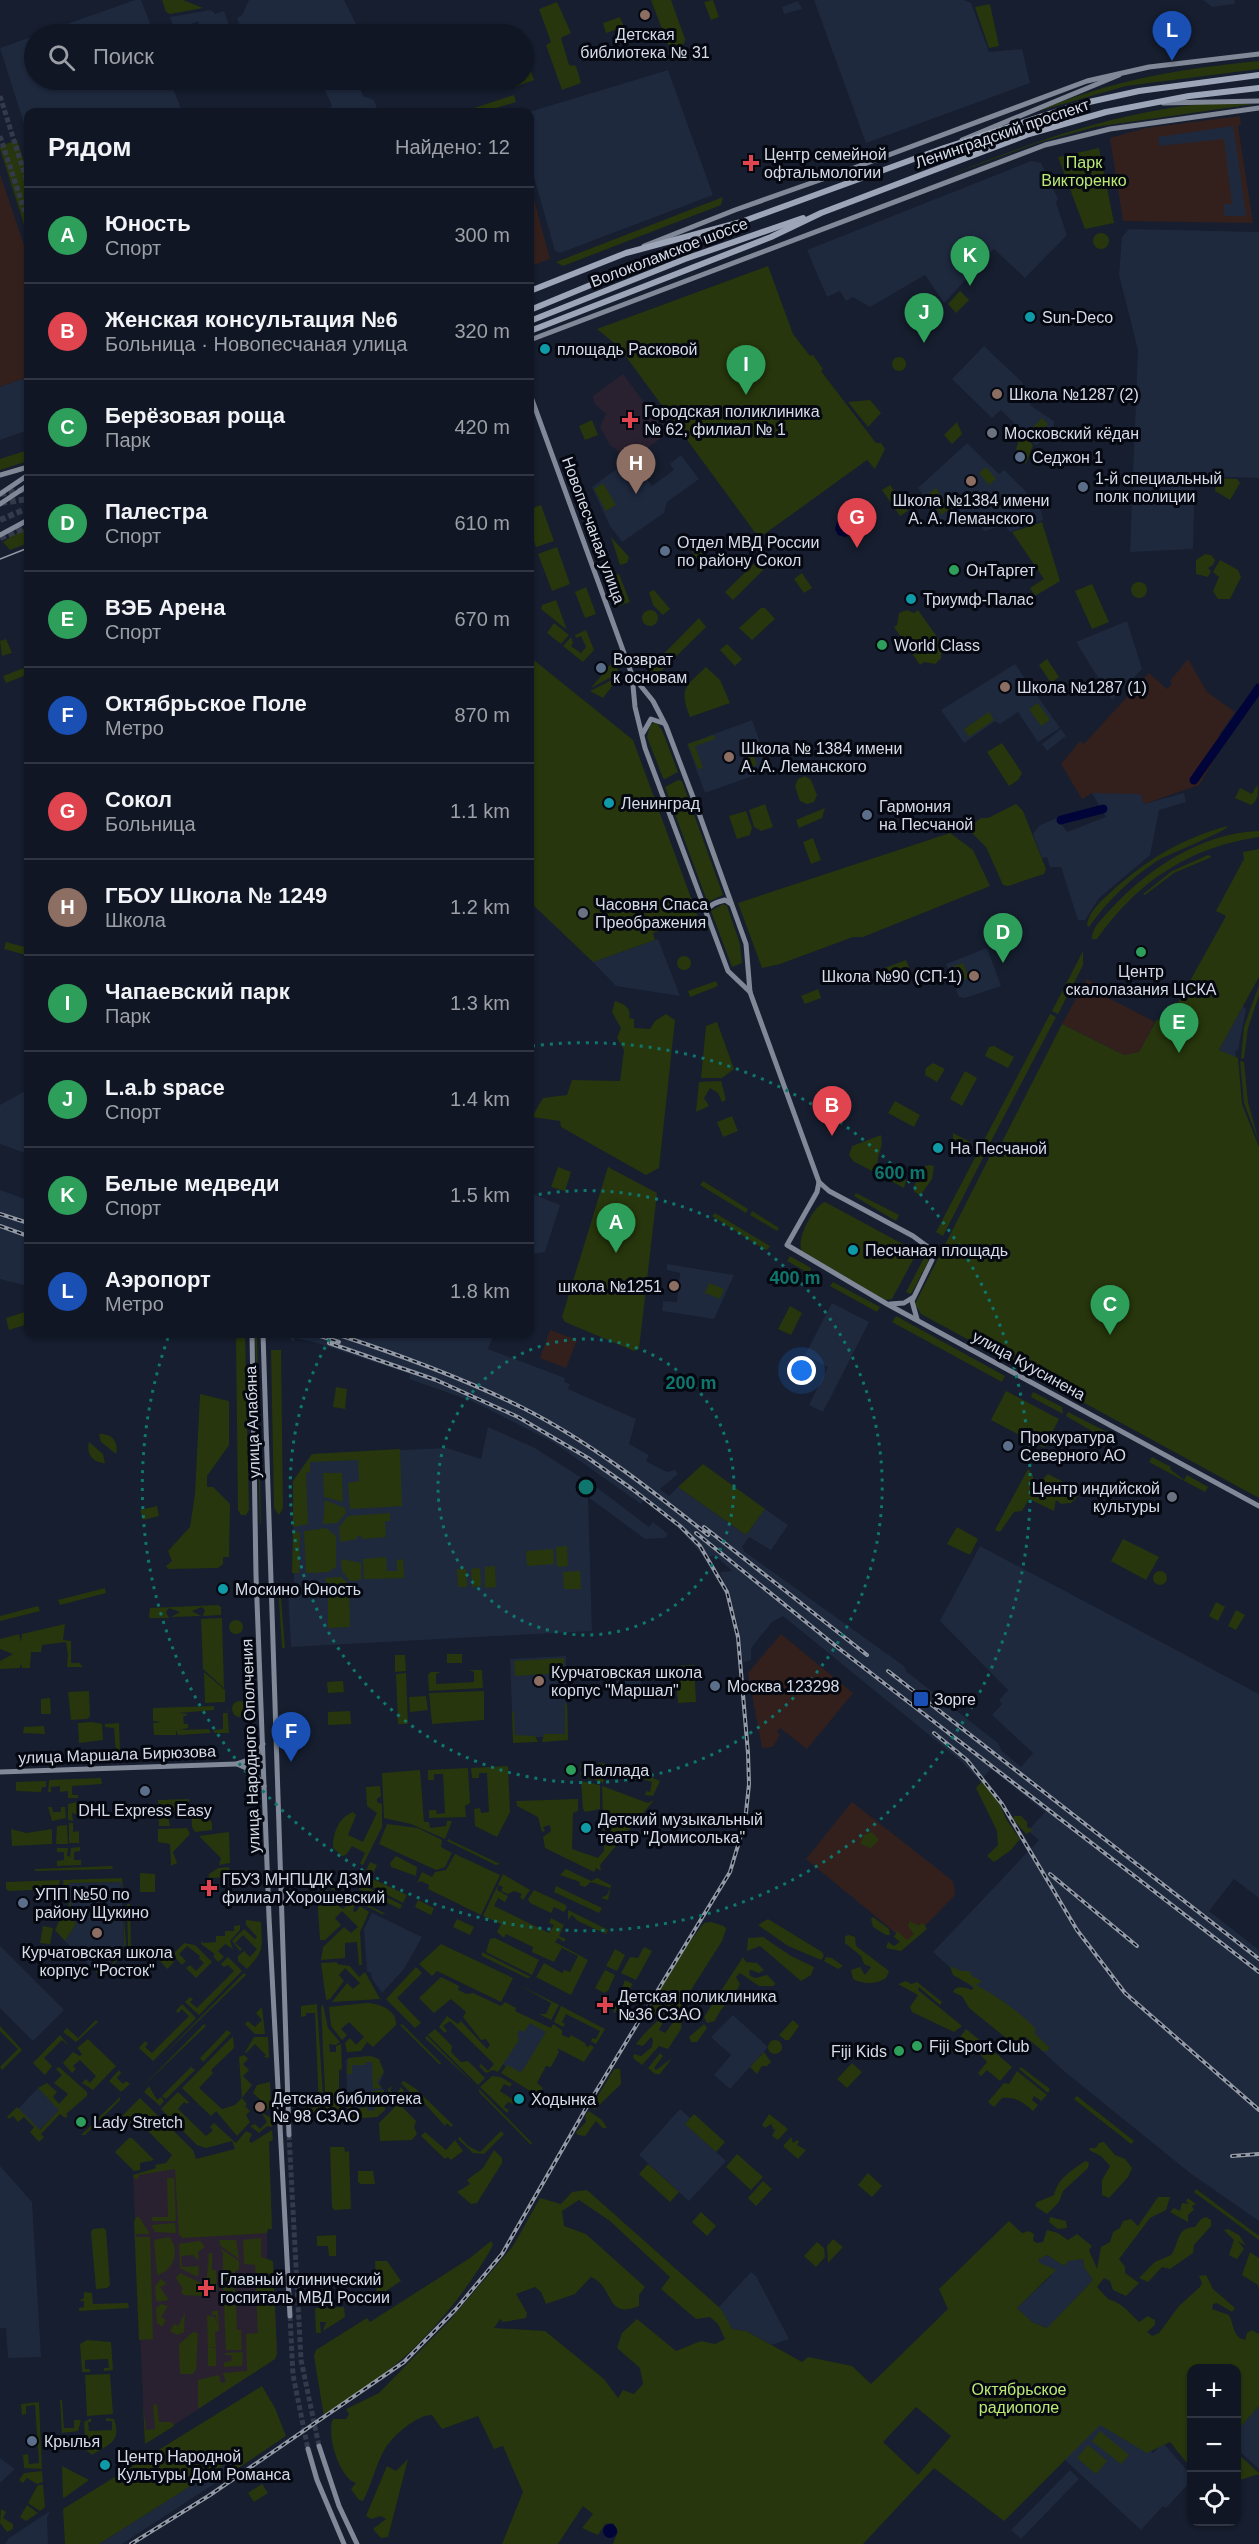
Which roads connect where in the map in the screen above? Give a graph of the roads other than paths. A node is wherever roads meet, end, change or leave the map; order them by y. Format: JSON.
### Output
{"nodes":[{"id":1,"x":1259,"y":54,"type":"edge"},
{"id":2,"x":1129,"y":71,"type":"junction"},
{"id":3,"x":1259,"y":75,"type":"edge"},
{"id":4,"x":1259,"y":88,"type":"edge"},
{"id":5,"x":1259,"y":101,"type":"edge"},
{"id":6,"x":1152,"y":104,"type":"junction"},
{"id":7,"x":1259,"y":108,"type":"edge"},
{"id":8,"x":944,"y":148,"type":"junction"},
{"id":9,"x":821,"y":213,"type":"junction"},
{"id":10,"x":741,"y":222,"type":"junction"},
{"id":11,"x":626,"y":253,"type":"junction"},
{"id":12,"x":534,"y":289,"type":"edge"},
{"id":13,"x":534,"y":308,"type":"edge"},
{"id":14,"x":534,"y":319,"type":"edge"},
{"id":15,"x":534,"y":329,"type":"edge"},
{"id":16,"x":534,"y":338,"type":"edge"},
{"id":17,"x":534,"y":405,"type":"edge"},
{"id":18,"x":24,"y":468,"type":"edge"},
{"id":19,"x":0,"y":475,"type":"edge"},
{"id":20,"x":24,"y":478,"type":"edge"},
{"id":21,"x":24,"y":488,"type":"edge"},
{"id":22,"x":0,"y":494,"type":"edge"},
{"id":23,"x":0,"y":504,"type":"edge"},
{"id":24,"x":24,"y":522,"type":"edge"},
{"id":25,"x":0,"y":535,"type":"edge"},
{"id":26,"x":632,"y":675,"type":"junction"},
{"id":27,"x":666,"y":726,"type":"junction"},
{"id":28,"x":642,"y":735,"type":"junction"},
{"id":29,"x":732,"y":905,"type":"junction"},
{"id":30,"x":706,"y":912,"type":"junction"},
{"id":31,"x":750,"y":992,"type":"junction"},
{"id":32,"x":819,"y":1182,"type":"junction"},
{"id":33,"x":835,"y":1195,"type":"junction"},
{"id":34,"x":814,"y":1197,"type":"junction"},
{"id":35,"x":912,"y":1297,"type":"junction"},
{"id":36,"x":887,"y":1304,"type":"junction"},
{"id":37,"x":917,"y":1319,"type":"junction"},
{"id":38,"x":252,"y":1338,"type":"edge"},
{"id":39,"x":263,"y":1338,"type":"edge"},
{"id":40,"x":1259,"y":1506,"type":"edge"},
{"id":41,"x":255,"y":1507,"type":"joint"},
{"id":42,"x":268,"y":1510,"type":"joint"},
{"id":43,"x":264,"y":1740,"type":"junction"},
{"id":44,"x":236,"y":1764,"type":"junction"},
{"id":45,"x":0,"y":1772,"type":"edge"},
{"id":46,"x":265,"y":1788,"type":"junction"},
{"id":47,"x":289,"y":2135,"type":"tunnel mouth"},
{"id":48,"x":290,"y":2316,"type":"tunnel mouth"},
{"id":49,"x":318,"y":2446,"type":"tunnel mouth"},
{"id":50,"x":308,"y":2449,"type":"tunnel mouth"},
{"id":51,"x":344,"y":2544,"type":"edge"},
{"id":52,"x":357,"y":2544,"type":"edge"}],
"edges":[{"from":1,"to":2,"type":"main road"},
{"from":2,"to":8,"type":"main road"},
{"from":2,"to":11,"type":"main road"},
{"from":3,"to":8,"type":"main road","name":"Ленинградский проспект"},
{"from":4,"to":6,"type":"main road","name":"Ленинградский проспект"},
{"from":5,"to":6,"type":"main road"},
{"from":6,"to":9,"type":"main road","name":"Ленинградский проспект"},
{"from":7,"to":16,"type":"main road"},
{"from":8,"to":10,"type":"main road","name":"Ленинградский проспект"},
{"from":9,"to":14,"type":"main road","name":"Волоколамское шоссе"},
{"from":9,"to":15,"type":"main road","name":"Ленинградский проспект"},
{"from":10,"to":11,"type":"main road","name":"Ленинградский проспект"},
{"from":10,"to":13,"type":"main road","name":"Волоколамское шоссе"},
{"from":11,"to":12,"type":"main road","name":"Ленинградский проспект"},
{"from":17,"to":26,"type":"main road","name":"Новопесчаная улица"},
{"from":18,"to":19,"type":"main road"},
{"from":20,"to":22,"type":"main road"},
{"from":21,"to":23,"type":"main road","bridge":true},
{"from":24,"to":25,"type":"main road"},
{"from":26,"to":27,"type":"main road","name":"Новопесчаная улица"},
{"from":26,"to":28,"type":"main road","name":"Новопесчаная улица"},
{"from":27,"to":28,"type":"main road"},
{"from":27,"to":29,"type":"main road","name":"Новопесчаная улица"},
{"from":28,"to":30,"type":"main road","name":"Новопесчаная улица"},
{"from":29,"to":30,"type":"main road"},
{"from":29,"to":31,"type":"main road","name":"Новопесчаная улица"},
{"from":30,"to":31,"type":"main road","name":"Новопесчаная улица"},
{"from":31,"to":32,"type":"main road"},
{"from":32,"to":33,"type":"main road"},
{"from":32,"to":34,"type":"main road"},
{"from":33,"to":34,"type":"main road"},
{"from":33,"to":35,"type":"main road"},
{"from":34,"to":36,"type":"main road","name":"улица Куусинена"},
{"from":35,"to":36,"type":"main road"},
{"from":35,"to":37,"type":"main road"},
{"from":36,"to":37,"type":"main road","name":"улица Куусинена"},
{"from":37,"to":40,"type":"main road","name":"улица Куусинена"},
{"from":38,"to":41,"type":"main road","name":"улица Алабяна"},
{"from":39,"to":42,"type":"main road","name":"улица Алабяна"},
{"from":41,"to":43,"type":"main road","name":"улица Народного Ополчения"},
{"from":42,"to":47,"type":"main road","name":"улица Народного Ополчения"},
{"from":43,"to":44,"type":"main road","name":"улица Маршала Бирюзова"},
{"from":43,"to":46,"type":"main road","name":"улица Народного Ополчения"},
{"from":44,"to":45,"type":"main road","name":"улица Маршала Бирюзова"},
{"from":44,"to":46,"type":"main road","name":"улица Маршала Бирюзова"},
{"from":46,"to":48,"type":"main road","name":"улица Народного Ополчения"},
{"from":49,"to":52,"type":"main road"},
{"from":50,"to":51,"type":"main road"}]}
